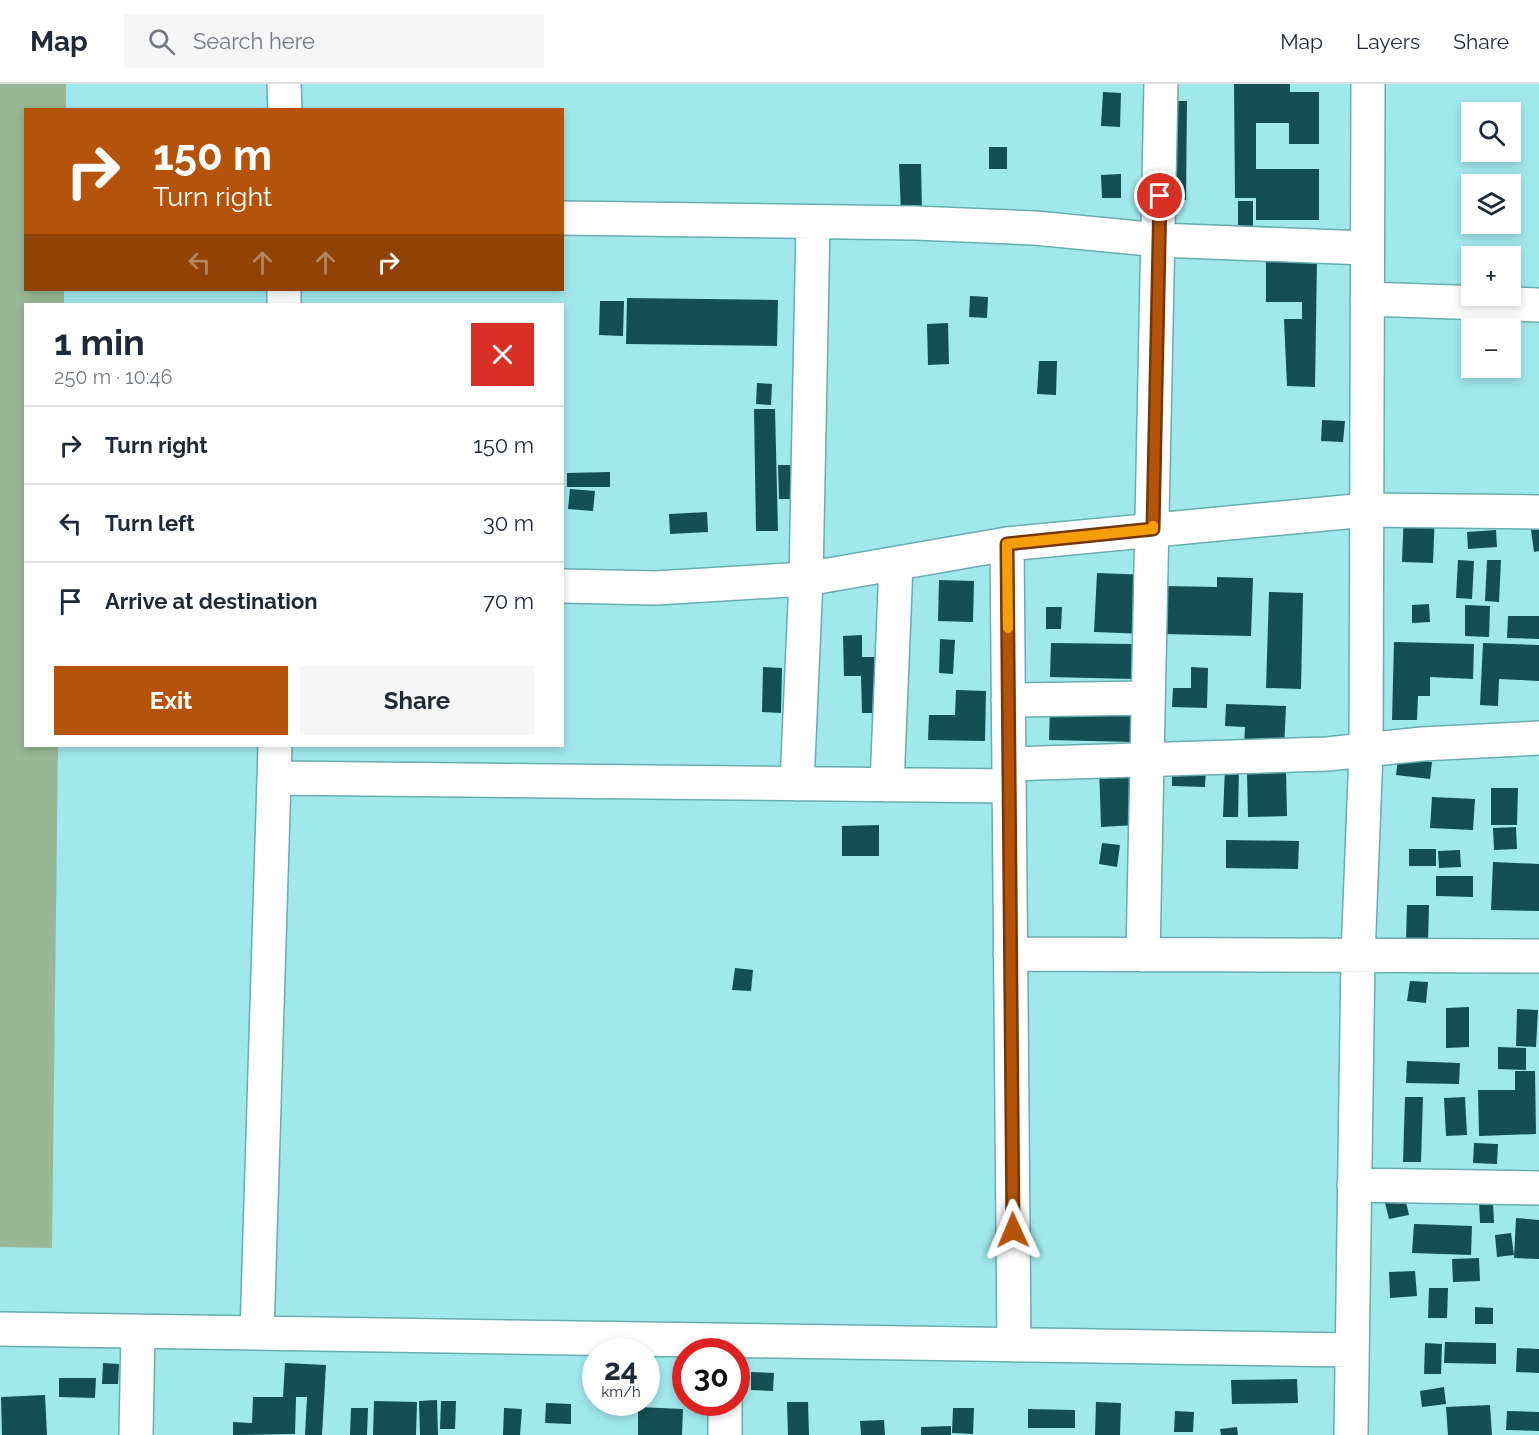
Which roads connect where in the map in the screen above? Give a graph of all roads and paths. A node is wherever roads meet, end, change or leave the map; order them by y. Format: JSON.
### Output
{"nodes":[{"id":1,"x":284,"y":84,"type":"edge"},
{"id":2,"x":1161,"y":84,"type":"edge"},
{"id":3,"x":1368,"y":84,"type":"edge"},
{"id":4,"x":285,"y":108,"type":"edge"},
{"id":5,"x":564,"y":218,"type":"edge"},
{"id":6,"x":813,"y":223,"type":"junction"},
{"id":7,"x":1159,"y":240,"type":"junction"},
{"id":8,"x":1365,"y":248,"type":"junction"},
{"id":9,"x":1367,"y":299,"type":"junction"},
{"id":10,"x":1539,"y":305,"type":"edge"},
{"id":11,"x":1366,"y":510,"type":"junction"},
{"id":12,"x":1539,"y":512,"type":"edge"},
{"id":13,"x":1153,"y":529,"type":"junction"},
{"id":14,"x":1007,"y":544,"type":"junction"},
{"id":15,"x":896,"y":565,"type":"junction"},
{"id":16,"x":806,"y":579,"type":"junction"},
{"id":17,"x":564,"y":586,"type":"edge"},
{"id":18,"x":1147,"y":698,"type":"junction"},
{"id":19,"x":1008,"y":700,"type":"junction"},
{"id":20,"x":1539,"y":738,"type":"edge"},
{"id":21,"x":274,"y":747,"type":"edge"},
{"id":22,"x":1366,"y":752,"type":"junction"},
{"id":23,"x":1146,"y":760,"type":"junction"},
{"id":24,"x":1009,"y":775,"type":"junction"},
{"id":25,"x":274,"y":778,"type":"junction"},
{"id":26,"x":797,"y":784,"type":"junction"},
{"id":27,"x":887,"y":784,"type":"junction"},
{"id":28,"x":1010,"y":954,"type":"junction"},
{"id":29,"x":1143,"y":955,"type":"junction"},
{"id":30,"x":1358,"y":956,"type":"junction"},
{"id":31,"x":1539,"y":956,"type":"edge"},
{"id":32,"x":1354,"y":1185,"type":"junction"},
{"id":33,"x":1539,"y":1188,"type":"edge"},
{"id":34,"x":0,"y":1329,"type":"edge"},
{"id":35,"x":138,"y":1331,"type":"junction"},
{"id":36,"x":257,"y":1333,"type":"junction"},
{"id":37,"x":672,"y":1345,"type":"edge"},
{"id":38,"x":1014,"y":1345,"type":"junction"},
{"id":39,"x":750,"y":1346,"type":"edge"},
{"id":40,"x":1351,"y":1350,"type":"junction"},
{"id":41,"x":725,"y":1416,"type":"edge"},
{"id":42,"x":136,"y":1435,"type":"edge"},
{"id":43,"x":725,"y":1435,"type":"edge"},
{"id":44,"x":1351,"y":1435,"type":"edge"}],
"edges":[{"from":1,"to":4,"type":"street"},
{"from":2,"to":7,"type":"street"},
{"from":3,"to":8,"type":"street"},
{"from":5,"to":6,"type":"street"},
{"from":6,"to":7,"type":"street"},
{"from":6,"to":16,"type":"street"},
{"from":7,"to":8,"type":"street"},
{"from":7,"to":13,"type":"street"},
{"from":8,"to":9,"type":"street"},
{"from":9,"to":10,"type":"street"},
{"from":9,"to":11,"type":"street"},
{"from":11,"to":12,"type":"street"},
{"from":11,"to":13,"type":"street"},
{"from":11,"to":22,"type":"street"},
{"from":13,"to":14,"type":"street"},
{"from":13,"to":18,"type":"street"},
{"from":14,"to":15,"type":"street"},
{"from":14,"to":19,"type":"street"},
{"from":15,"to":16,"type":"street"},
{"from":15,"to":27,"type":"street"},
{"from":16,"to":17,"type":"street"},
{"from":16,"to":26,"type":"street"},
{"from":18,"to":19,"type":"street"},
{"from":18,"to":23,"type":"street"},
{"from":19,"to":24,"type":"street"},
{"from":20,"to":22,"type":"street"},
{"from":21,"to":25,"type":"street"},
{"from":22,"to":23,"type":"street"},
{"from":22,"to":30,"type":"street"},
{"from":23,"to":24,"type":"street"},
{"from":23,"to":29,"type":"street"},
{"from":24,"to":27,"type":"street"},
{"from":24,"to":28,"type":"street"},
{"from":25,"to":26,"type":"street"},
{"from":25,"to":36,"type":"street"},
{"from":26,"to":27,"type":"street"},
{"from":28,"to":29,"type":"street"},
{"from":28,"to":38,"type":"street"},
{"from":29,"to":30,"type":"street"},
{"from":30,"to":31,"type":"street"},
{"from":30,"to":32,"type":"street"},
{"from":32,"to":33,"type":"street"},
{"from":32,"to":40,"type":"street"},
{"from":34,"to":35,"type":"street"},
{"from":35,"to":36,"type":"street"},
{"from":35,"to":42,"type":"street"},
{"from":36,"to":37,"type":"street"},
{"from":38,"to":39,"type":"street"},
{"from":38,"to":40,"type":"street"},
{"from":40,"to":44,"type":"street"},
{"from":41,"to":43,"type":"street"}]}
